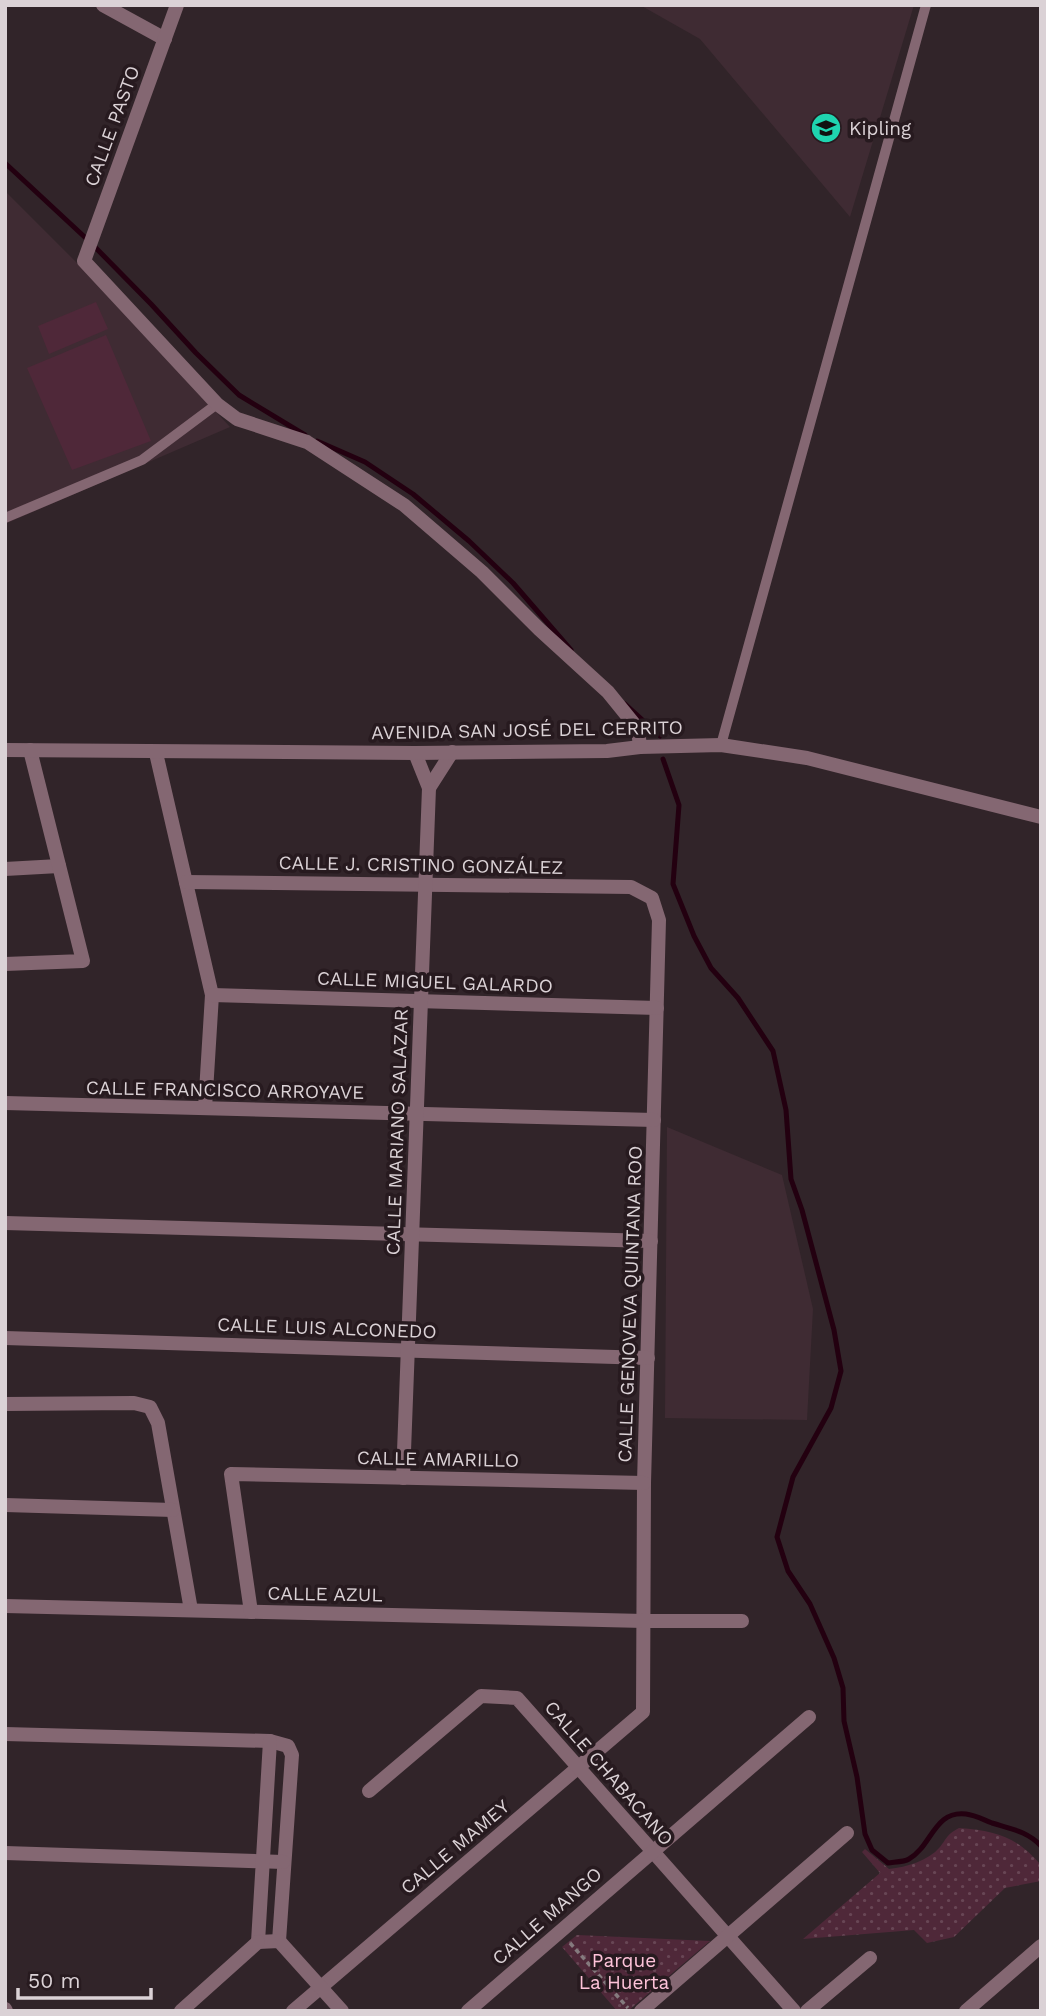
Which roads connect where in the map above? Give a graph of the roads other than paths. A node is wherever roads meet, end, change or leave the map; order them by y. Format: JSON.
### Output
{"nodes":[{"id":1,"x":103,"y":5,"type":"edge"},
{"id":2,"x":177,"y":5,"type":"edge"},
{"id":3,"x":926,"y":5,"type":"edge"},
{"id":4,"x":165,"y":39,"type":"junction"},
{"id":5,"x":217,"y":404,"type":"junction"},
{"id":6,"x":5,"y":519,"type":"edge"},
{"id":7,"x":721,"y":744,"type":"junction"},
{"id":8,"x":640,"y":747,"type":"junction"},
{"id":9,"x":5,"y":750,"type":"edge"},
{"id":10,"x":30,"y":750,"type":"junction"},
{"id":11,"x":452,"y":752,"type":"junction"},
{"id":12,"x":156,"y":753,"type":"junction"},
{"id":13,"x":415,"y":753,"type":"junction"},
{"id":14,"x":429,"y":788,"type":"junction"},
{"id":15,"x":1041,"y":817,"type":"edge"},
{"id":16,"x":59,"y":866,"type":"junction"},
{"id":17,"x":5,"y":869,"type":"edge"},
{"id":18,"x":186,"y":882,"type":"junction"},
{"id":19,"x":426,"y":883,"type":"junction"},
{"id":20,"x":652,"y":898,"type":"joint"},
{"id":21,"x":5,"y":964,"type":"edge"},
{"id":22,"x":212,"y":995,"type":"junction"},
{"id":23,"x":421,"y":1001,"type":"junction"},
{"id":24,"x":657,"y":1008,"type":"junction"},
{"id":25,"x":5,"y":1103,"type":"edge"},
{"id":26,"x":205,"y":1108,"type":"junction"},
{"id":27,"x":417,"y":1114,"type":"junction"},
{"id":28,"x":654,"y":1120,"type":"junction"},
{"id":29,"x":5,"y":1223,"type":"edge"},
{"id":30,"x":412,"y":1234,"type":"junction"},
{"id":31,"x":650,"y":1241,"type":"junction"},
{"id":32,"x":5,"y":1338,"type":"edge"},
{"id":33,"x":408,"y":1350,"type":"junction"},
{"id":34,"x":648,"y":1358,"type":"junction"},
{"id":35,"x":5,"y":1404,"type":"edge"},
{"id":36,"x":403,"y":1478,"type":"junction"},
{"id":37,"x":644,"y":1483,"type":"junction"},
{"id":38,"x":5,"y":1505,"type":"edge"},
{"id":39,"x":173,"y":1510,"type":"junction"},
{"id":40,"x":5,"y":1606,"type":"edge"},
{"id":41,"x":191,"y":1610,"type":"junction"},
{"id":42,"x":251,"y":1612,"type":"junction"},
{"id":43,"x":644,"y":1621,"type":"junction"},
{"id":44,"x":742,"y":1621,"type":"dead end"},
{"id":45,"x":643,"y":1713,"type":"joint"},
{"id":46,"x":809,"y":1717,"type":"dead end"},
{"id":47,"x":5,"y":1734,"type":"edge"},
{"id":48,"x":270,"y":1741,"type":"junction"},
{"id":49,"x":579,"y":1767,"type":"junction"},
{"id":50,"x":369,"y":1791,"type":"dead end"},
{"id":51,"x":847,"y":1833,"type":"dead end"},
{"id":52,"x":652,"y":1850,"type":"junction"},
{"id":53,"x":5,"y":1853,"type":"edge"},
{"id":54,"x":262,"y":1860,"type":"junction"},
{"id":55,"x":283,"y":1862,"type":"junction"},
{"id":56,"x":728,"y":1936,"type":"junction"},
{"id":57,"x":279,"y":1941,"type":"junction"},
{"id":58,"x":258,"y":1942,"type":"junction"},
{"id":59,"x":1041,"y":1946,"type":"edge"},
{"id":60,"x":870,"y":1958,"type":"dead end"},
{"id":61,"x":321,"y":1987,"type":"junction"},
{"id":62,"x":181,"y":2011,"type":"edge"},
{"id":63,"x":293,"y":2011,"type":"edge"},
{"id":64,"x":342,"y":2011,"type":"edge"},
{"id":65,"x":468,"y":2011,"type":"edge"},
{"id":66,"x":641,"y":2011,"type":"edge"},
{"id":67,"x":794,"y":2011,"type":"edge"},
{"id":68,"x":807,"y":2011,"type":"edge"},
{"id":69,"x":966,"y":2011,"type":"edge"}],
"edges":[{"from":1,"to":4,"type":"street"},
{"from":2,"to":4,"type":"street","name":"CALLE PASTO"},
{"from":3,"to":7,"type":"lane"},
{"from":4,"to":5,"type":"street","name":"CALLE PASTO"},
{"from":5,"to":6,"type":"lane"},
{"from":5,"to":8,"type":"street"},
{"from":7,"to":8,"type":"street","name":"AVENIDA SAN JOSÉ DEL CERRITO"},
{"from":7,"to":15,"type":"street","name":"AVENIDA SAN JOSÉ DEL CERRITO"},
{"from":8,"to":11,"type":"street","name":"AVENIDA SAN JOSÉ DEL CERRITO"},
{"from":9,"to":10,"type":"street","name":"AVENIDA SAN JOSÉ DEL CERRITO"},
{"from":10,"to":12,"type":"street","name":"AVENIDA SAN JOSÉ DEL CERRITO"},
{"from":10,"to":16,"type":"street"},
{"from":11,"to":13,"type":"street","name":"AVENIDA SAN JOSÉ DEL CERRITO"},
{"from":11,"to":14,"type":"street"},
{"from":12,"to":13,"type":"street","name":"AVENIDA SAN JOSÉ DEL CERRITO"},
{"from":12,"to":18,"type":"street"},
{"from":13,"to":14,"type":"street","name":"CALLE MARIANO SALAZAR"},
{"from":14,"to":19,"type":"street","name":"CALLE MARIANO SALAZAR"},
{"from":16,"to":17,"type":"street"},
{"from":16,"to":21,"type":"street"},
{"from":18,"to":19,"type":"street","name":"CALLE J. CRISTINO GONZÁLEZ"},
{"from":18,"to":22,"type":"street"},
{"from":19,"to":20,"type":"street","name":"CALLE J. CRISTINO GONZÁLEZ"},
{"from":19,"to":23,"type":"street","name":"CALLE MARIANO SALAZAR"},
{"from":20,"to":24,"type":"street","name":"CALLE GENOVEVA QUINTANA ROO"},
{"from":22,"to":23,"type":"street","name":"CALLE MIGUEL GALARDO"},
{"from":22,"to":26,"type":"street"},
{"from":23,"to":24,"type":"street","name":"CALLE MIGUEL GALARDO"},
{"from":23,"to":27,"type":"street","name":"CALLE MARIANO SALAZAR"},
{"from":24,"to":28,"type":"street","name":"CALLE GENOVEVA QUINTANA ROO"},
{"from":25,"to":26,"type":"street","name":"CALLE FRANCISCO ARROYAVE"},
{"from":26,"to":27,"type":"street","name":"CALLE FRANCISCO ARROYAVE"},
{"from":27,"to":28,"type":"street","name":"CALLE FRANCISCO ARROYAVE"},
{"from":27,"to":30,"type":"street","name":"CALLE MARIANO SALAZAR"},
{"from":28,"to":31,"type":"street","name":"CALLE GENOVEVA QUINTANA ROO"},
{"from":29,"to":30,"type":"street"},
{"from":30,"to":31,"type":"street"},
{"from":30,"to":33,"type":"street","name":"CALLE MARIANO SALAZAR"},
{"from":31,"to":34,"type":"street","name":"CALLE GENOVEVA QUINTANA ROO"},
{"from":32,"to":33,"type":"street","name":"CALLE LUIS ALCONEDO"},
{"from":33,"to":34,"type":"street","name":"CALLE LUIS ALCONEDO"},
{"from":33,"to":36,"type":"street","name":"CALLE MARIANO SALAZAR"},
{"from":34,"to":37,"type":"street","name":"CALLE GENOVEVA QUINTANA ROO"},
{"from":35,"to":39,"type":"street"},
{"from":36,"to":37,"type":"street","name":"CALLE AMARILLO"},
{"from":36,"to":42,"type":"street","name":"CALLE AMARILLO"},
{"from":37,"to":43,"type":"street","name":"CALLE GENOVEVA QUINTANA ROO"},
{"from":38,"to":39,"type":"street"},
{"from":39,"to":41,"type":"street"},
{"from":40,"to":41,"type":"street","name":"CALLE AZUL"},
{"from":41,"to":42,"type":"street","name":"CALLE AZUL"},
{"from":42,"to":43,"type":"street","name":"CALLE AZUL"},
{"from":43,"to":44,"type":"street","name":"CALLE AZUL"},
{"from":43,"to":45,"type":"street","name":"CALLE GENOVEVA QUINTANA ROO"},
{"from":45,"to":49,"type":"street","name":"CALLE MAMEY"},
{"from":46,"to":52,"type":"street","name":"CALLE MANGO"},
{"from":47,"to":48,"type":"street"},
{"from":48,"to":54,"type":"street"},
{"from":48,"to":55,"type":"street"},
{"from":49,"to":50,"type":"street","name":"CALLE CHABACANO"},
{"from":49,"to":52,"type":"street","name":"CALLE CHABACANO"},
{"from":49,"to":61,"type":"street","name":"CALLE MAMEY"},
{"from":51,"to":56,"type":"street"},
{"from":52,"to":56,"type":"street","name":"CALLE CHABACANO"},
{"from":52,"to":65,"type":"street","name":"CALLE MANGO"},
{"from":53,"to":54,"type":"street"},
{"from":54,"to":55,"type":"street"},
{"from":54,"to":58,"type":"street"},
{"from":55,"to":57,"type":"street"},
{"from":56,"to":66,"type":"street"},
{"from":56,"to":67,"type":"street","name":"CALLE CHABACANO"},
{"from":57,"to":58,"type":"street"},
{"from":57,"to":61,"type":"street"},
{"from":58,"to":62,"type":"street"},
{"from":59,"to":69,"type":"street"},
{"from":60,"to":68,"type":"street"},
{"from":61,"to":63,"type":"street","name":"CALLE MAMEY"},
{"from":61,"to":64,"type":"street"}]}
